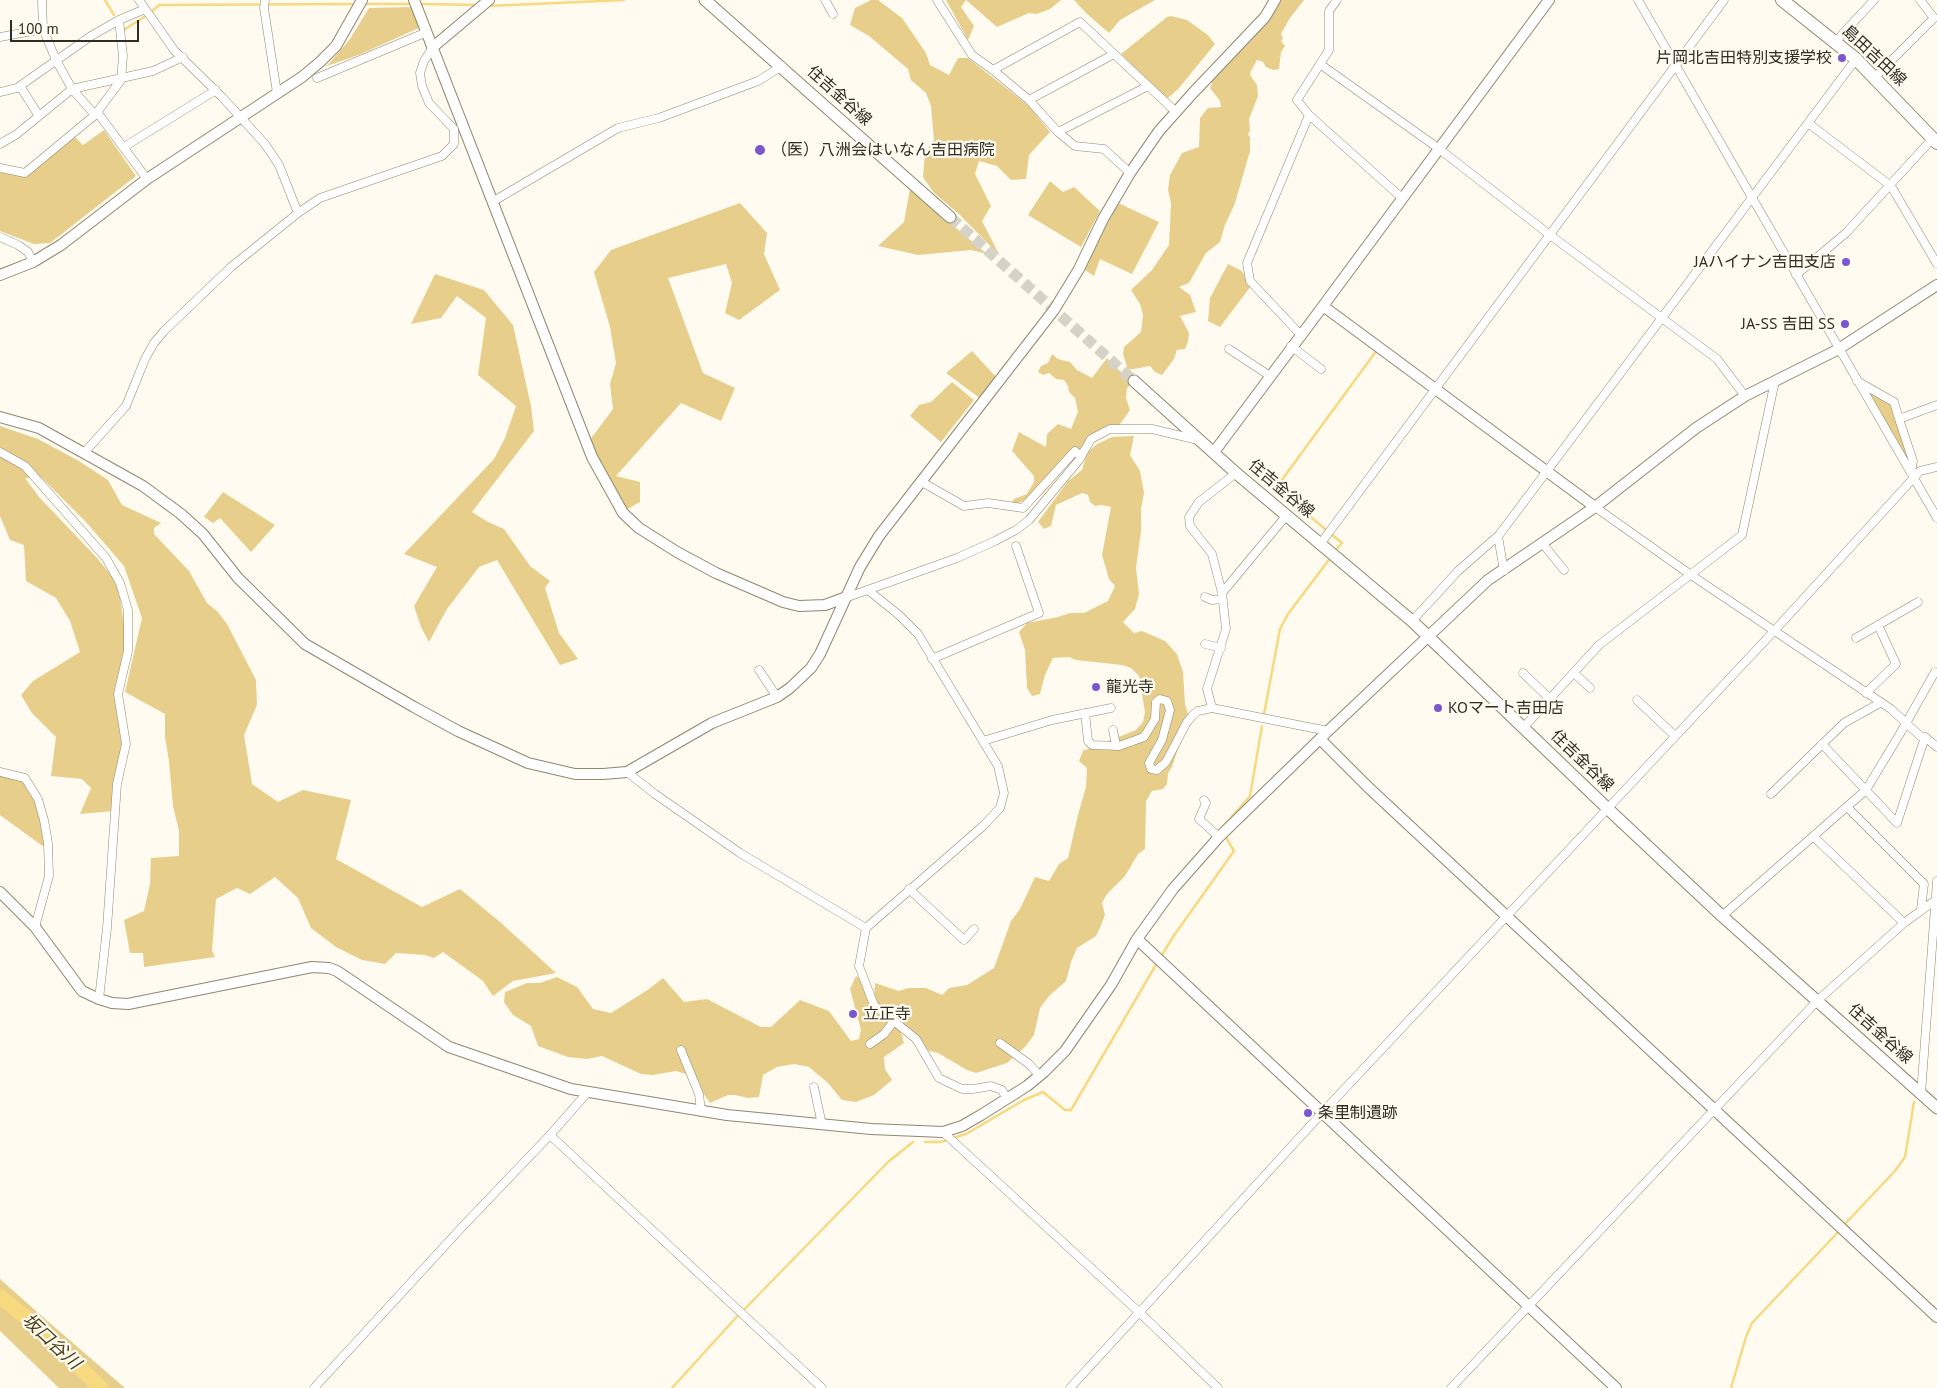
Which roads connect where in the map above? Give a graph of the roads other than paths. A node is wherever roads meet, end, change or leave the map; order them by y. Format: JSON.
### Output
{"nodes":[{"id":1,"x":42,"y":0,"type":"edge"},
{"id":2,"x":139,"y":0,"type":"edge"},
{"id":3,"x":488,"y":0,"type":"edge"},
{"id":4,"x":705,"y":0,"type":"edge"},
{"id":5,"x":825,"y":0,"type":"edge"},
{"id":6,"x":937,"y":0,"type":"edge"},
{"id":7,"x":1275,"y":0,"type":"edge"},
{"id":8,"x":1337,"y":0,"type":"edge"},
{"id":9,"x":1548,"y":0,"type":"edge"},
{"id":10,"x":1638,"y":0,"type":"edge"},
{"id":11,"x":1724,"y":0,"type":"edge"},
{"id":12,"x":1782,"y":0,"type":"edge"},
{"id":13,"x":1874,"y":0,"type":"edge"},
{"id":14,"x":1920,"y":0,"type":"edge"},
{"id":15,"x":415,"y":3,"type":"edge"},
{"id":16,"x":265,"y":4,"type":"edge"},
{"id":17,"x":360,"y":4,"type":"edge"},
{"id":18,"x":147,"y":12,"type":"junction"},
{"id":19,"x":833,"y":14,"type":"dead end"},
{"id":20,"x":119,"y":24,"type":"junction"},
{"id":21,"x":42,"y":29,"type":"junction"},
{"id":22,"x":427,"y":32,"type":"junction"},
{"id":23,"x":0,"y":37,"type":"edge"},
{"id":24,"x":1836,"y":42,"type":"junction"},
{"id":25,"x":433,"y":47,"type":"junction"},
{"id":26,"x":1114,"y":54,"type":"junction"},
{"id":27,"x":183,"y":58,"type":"junction"},
{"id":28,"x":1856,"y":59,"type":"junction"},
{"id":29,"x":56,"y":60,"type":"junction"},
{"id":30,"x":1320,"y":64,"type":"junction"},
{"id":31,"x":1676,"y":65,"type":"junction"},
{"id":32,"x":782,"y":66,"type":"junction"},
{"id":33,"x":993,"y":70,"type":"junction"},
{"id":34,"x":1875,"y":76,"type":"junction"},
{"id":35,"x":317,"y":78,"type":"dead end"},
{"id":36,"x":121,"y":80,"type":"junction"},
{"id":37,"x":20,"y":86,"type":"junction"},
{"id":38,"x":1148,"y":86,"type":"junction"},
{"id":39,"x":72,"y":89,"type":"junction"},
{"id":40,"x":216,"y":90,"type":"junction"},
{"id":41,"x":0,"y":92,"type":"edge"},
{"id":42,"x":277,"y":93,"type":"junction"},
{"id":43,"x":1029,"y":100,"type":"junction"},
{"id":44,"x":1176,"y":112,"type":"junction"},
{"id":45,"x":96,"y":113,"type":"junction"},
{"id":46,"x":1309,"y":115,"type":"junction"},
{"id":47,"x":39,"y":116,"type":"junction"},
{"id":48,"x":241,"y":117,"type":"junction"},
{"id":49,"x":1808,"y":123,"type":"junction"},
{"id":50,"x":1058,"y":132,"type":"junction"},
{"id":51,"x":1935,"y":141,"type":"edge"},
{"id":52,"x":0,"y":144,"type":"edge"},
{"id":53,"x":124,"y":147,"type":"junction"},
{"id":54,"x":1438,"y":148,"type":"junction"},
{"id":55,"x":0,"y":168,"type":"edge"},
{"id":56,"x":1130,"y":173,"type":"junction"},
{"id":57,"x":147,"y":179,"type":"junction"},
{"id":58,"x":1891,"y":186,"type":"junction"},
{"id":59,"x":1402,"y":198,"type":"junction"},
{"id":60,"x":1752,"y":198,"type":"junction"},
{"id":61,"x":492,"y":202,"type":"junction"},
{"id":62,"x":298,"y":213,"type":"junction"},
{"id":63,"x":950,"y":217,"type":"tunnel mouth"},
{"id":64,"x":1550,"y":235,"type":"junction"},
{"id":65,"x":0,"y":237,"type":"edge"},
{"id":66,"x":33,"y":262,"type":"junction"},
{"id":67,"x":1937,"y":264,"type":"edge"},
{"id":68,"x":0,"y":275,"type":"edge"},
{"id":69,"x":1796,"y":275,"type":"junction"},
{"id":70,"x":1937,"y":285,"type":"edge"},
{"id":71,"x":1324,"y":306,"type":"junction"},
{"id":72,"x":1661,"y":318,"type":"junction"},
{"id":73,"x":1300,"y":334,"type":"junction"},
{"id":74,"x":1291,"y":346,"type":"junction"},
{"id":75,"x":1839,"y":348,"type":"junction"},
{"id":76,"x":1229,"y":349,"type":"dead end"},
{"id":77,"x":1321,"y":369,"type":"dead end"},
{"id":78,"x":1270,"y":376,"type":"junction"},
{"id":79,"x":1134,"y":381,"type":"tunnel mouth"},
{"id":80,"x":1775,"y":381,"type":"junction"},
{"id":81,"x":1857,"y":381,"type":"junction"},
{"id":82,"x":1435,"y":388,"type":"junction"},
{"id":83,"x":1744,"y":396,"type":"junction"},
{"id":84,"x":1937,"y":405,"type":"edge"},
{"id":85,"x":0,"y":417,"type":"edge"},
{"id":86,"x":1900,"y":419,"type":"junction"},
{"id":87,"x":1202,"y":442,"type":"junction"},
{"id":88,"x":0,"y":452,"type":"edge"},
{"id":89,"x":1214,"y":452,"type":"junction"},
{"id":90,"x":84,"y":453,"type":"junction"},
{"id":91,"x":1081,"y":456,"type":"junction"},
{"id":92,"x":1937,"y":467,"type":"edge"},
{"id":93,"x":1546,"y":472,"type":"junction"},
{"id":94,"x":1236,"y":473,"type":"junction"},
{"id":95,"x":1912,"y":475,"type":"junction"},
{"id":96,"x":922,"y":482,"type":"junction"},
{"id":97,"x":1595,"y":507,"type":"junction"},
{"id":98,"x":1286,"y":516,"type":"junction"},
{"id":99,"x":1937,"y":518,"type":"edge"},
{"id":100,"x":1498,"y":536,"type":"junction"},
{"id":101,"x":1323,"y":540,"type":"junction"},
{"id":102,"x":1543,"y":544,"type":"junction"},
{"id":103,"x":1016,"y":546,"type":"dead end"},
{"id":104,"x":1564,"y":570,"type":"dead end"},
{"id":105,"x":1504,"y":571,"type":"junction"},
{"id":106,"x":1691,"y":575,"type":"junction"},
{"id":107,"x":868,"y":590,"type":"junction"},
{"id":108,"x":1222,"y":596,"type":"junction"},
{"id":109,"x":1205,"y":597,"type":"dead end"},
{"id":110,"x":844,"y":598,"type":"junction"},
{"id":111,"x":1918,"y":602,"type":"dead end"},
{"id":112,"x":1412,"y":621,"type":"junction"},
{"id":113,"x":1878,"y":625,"type":"junction"},
{"id":114,"x":1775,"y":630,"type":"junction"},
{"id":115,"x":1430,"y":637,"type":"junction"},
{"id":116,"x":1856,"y":638,"type":"dead end"},
{"id":117,"x":1205,"y":644,"type":"dead end"},
{"id":118,"x":1222,"y":648,"type":"junction"},
{"id":119,"x":932,"y":659,"type":"junction"},
{"id":120,"x":759,"y":670,"type":"dead end"},
{"id":121,"x":1935,"y":672,"type":"dead end"},
{"id":122,"x":1523,"y":673,"type":"dead end"},
{"id":123,"x":1574,"y":673,"type":"junction"},
{"id":124,"x":1590,"y":688,"type":"dead end"},
{"id":125,"x":1866,"y":693,"type":"junction"},
{"id":126,"x":777,"y":697,"type":"junction"},
{"id":127,"x":1550,"y":699,"type":"junction"},
{"id":128,"x":1637,"y":700,"type":"dead end"},
{"id":129,"x":1880,"y":704,"type":"junction"},
{"id":130,"x":1111,"y":708,"type":"dead end"},
{"id":131,"x":1212,"y":708,"type":"junction"},
{"id":132,"x":1085,"y":713,"type":"junction"},
{"id":133,"x":1906,"y":722,"type":"junction"},
{"id":134,"x":1524,"y":727,"type":"junction"},
{"id":135,"x":1113,"y":730,"type":"dead end"},
{"id":136,"x":1328,"y":731,"type":"junction"},
{"id":137,"x":1675,"y":736,"type":"junction"},
{"id":138,"x":1925,"y":737,"type":"junction"},
{"id":139,"x":1320,"y":739,"type":"junction"},
{"id":140,"x":983,"y":741,"type":"junction"},
{"id":141,"x":1822,"y":744,"type":"junction"},
{"id":142,"x":1116,"y":746,"type":"junction"},
{"id":143,"x":1937,"y":747,"type":"edge"},
{"id":144,"x":0,"y":772,"type":"edge"},
{"id":145,"x":628,"y":772,"type":"junction"},
{"id":146,"x":1866,"y":790,"type":"junction"},
{"id":147,"x":1771,"y":794,"type":"dead end"},
{"id":148,"x":1204,"y":800,"type":"dead end"},
{"id":149,"x":1847,"y":807,"type":"junction"},
{"id":150,"x":1606,"y":808,"type":"junction"},
{"id":151,"x":1222,"y":835,"type":"junction"},
{"id":152,"x":1814,"y":837,"type":"junction"},
{"id":153,"x":1937,"y":881,"type":"edge"},
{"id":154,"x":909,"y":889,"type":"junction"},
{"id":155,"x":0,"y":892,"type":"edge"},
{"id":156,"x":1936,"y":899,"type":"edge"},
{"id":157,"x":1921,"y":909,"type":"junction"},
{"id":158,"x":1506,"y":916,"type":"junction"},
{"id":159,"x":1722,"y":916,"type":"junction"},
{"id":160,"x":1904,"y":923,"type":"junction"},
{"id":161,"x":35,"y":927,"type":"junction"},
{"id":162,"x":866,"y":928,"type":"junction"},
{"id":163,"x":974,"y":929,"type":"dead end"},
{"id":164,"x":1137,"y":939,"type":"junction"},
{"id":165,"x":99,"y":1000,"type":"junction"},
{"id":166,"x":1818,"y":1000,"type":"junction"},
{"id":167,"x":894,"y":1021,"type":"junction"},
{"id":168,"x":1000,"y":1043,"type":"dead end"},
{"id":169,"x":870,"y":1044,"type":"dead end"},
{"id":170,"x":681,"y":1050,"type":"dead end"},
{"id":171,"x":1040,"y":1076,"type":"junction"},
{"id":172,"x":814,"y":1087,"type":"dead end"},
{"id":173,"x":587,"y":1093,"type":"junction"},
{"id":174,"x":1921,"y":1094,"type":"junction"},
{"id":175,"x":1007,"y":1099,"type":"junction"},
{"id":176,"x":1937,"y":1108,"type":"edge"},
{"id":177,"x":1714,"y":1110,"type":"junction"},
{"id":178,"x":701,"y":1111,"type":"junction"},
{"id":179,"x":1322,"y":1113,"type":"junction"},
{"id":180,"x":822,"y":1125,"type":"junction"},
{"id":181,"x":944,"y":1133,"type":"junction"},
{"id":182,"x":550,"y":1135,"type":"junction"},
{"id":183,"x":1528,"y":1305,"type":"junction"},
{"id":184,"x":1140,"y":1313,"type":"junction"},
{"id":185,"x":1937,"y":1317,"type":"edge"},
{"id":186,"x":314,"y":1388,"type":"edge"},
{"id":187,"x":822,"y":1388,"type":"edge"},
{"id":188,"x":1070,"y":1388,"type":"edge"},
{"id":189,"x":1218,"y":1388,"type":"edge"},
{"id":190,"x":1450,"y":1388,"type":"edge"},
{"id":191,"x":1616,"y":1388,"type":"edge"}],
"edges":[{"from":1,"to":21,"type":"street"},
{"from":2,"to":18,"type":"street"},
{"from":3,"to":25,"type":"street"},
{"from":4,"to":32,"type":"main road","name":"住吉金谷線"},
{"from":5,"to":19,"type":"street"},
{"from":6,"to":33,"type":"street"},
{"from":7,"to":44,"type":"street"},
{"from":8,"to":30,"type":"street"},
{"from":9,"to":54,"type":"street"},
{"from":10,"to":31,"type":"street"},
{"from":11,"to":31,"type":"street"},
{"from":12,"to":24,"type":"main road","name":"島田吉田線"},
{"from":13,"to":24,"type":"street"},
{"from":14,"to":34,"type":"street"},
{"from":15,"to":22,"type":"street"},
{"from":16,"to":42,"type":"street"},
{"from":17,"to":42,"type":"street"},
{"from":18,"to":20,"type":"street"},
{"from":18,"to":27,"type":"street"},
{"from":20,"to":29,"type":"street"},
{"from":20,"to":36,"type":"street"},
{"from":21,"to":23,"type":"street"},
{"from":21,"to":29,"type":"street"},
{"from":22,"to":25,"type":"street"},
{"from":22,"to":35,"type":"street"},
{"from":24,"to":28,"type":"main road","name":"島田吉田線"},
{"from":25,"to":61,"type":"street"},
{"from":25,"to":62,"type":"street"},
{"from":26,"to":33,"type":"street"},
{"from":26,"to":38,"type":"street"},
{"from":26,"to":43,"type":"street"},
{"from":27,"to":36,"type":"street"},
{"from":27,"to":40,"type":"street"},
{"from":28,"to":34,"type":"main road","name":"島田吉田線"},
{"from":28,"to":49,"type":"street"},
{"from":29,"to":37,"type":"street"},
{"from":29,"to":39,"type":"street"},
{"from":30,"to":46,"type":"street"},
{"from":30,"to":54,"type":"street"},
{"from":31,"to":60,"type":"street"},
{"from":31,"to":64,"type":"street"},
{"from":32,"to":61,"type":"street"},
{"from":32,"to":63,"type":"main road","name":"住吉金谷線"},
{"from":33,"to":43,"type":"street"},
{"from":34,"to":51,"type":"main road","name":"島田吉田線"},
{"from":36,"to":39,"type":"street"},
{"from":36,"to":45,"type":"street"},
{"from":37,"to":41,"type":"street"},
{"from":37,"to":47,"type":"street"},
{"from":38,"to":44,"type":"street"},
{"from":38,"to":50,"type":"street"},
{"from":39,"to":45,"type":"street"},
{"from":39,"to":47,"type":"street"},
{"from":40,"to":48,"type":"street"},
{"from":40,"to":53,"type":"street"},
{"from":42,"to":48,"type":"street"},
{"from":43,"to":50,"type":"street"},
{"from":44,"to":56,"type":"street"},
{"from":45,"to":53,"type":"street"},
{"from":45,"to":55,"type":"street"},
{"from":46,"to":59,"type":"street"},
{"from":46,"to":73,"type":"street"},
{"from":47,"to":52,"type":"street"},
{"from":48,"to":57,"type":"street"},
{"from":48,"to":62,"type":"street"},
{"from":49,"to":58,"type":"street"},
{"from":49,"to":60,"type":"street"},
{"from":50,"to":56,"type":"street"},
{"from":51,"to":58,"type":"street"},
{"from":53,"to":57,"type":"street"},
{"from":54,"to":59,"type":"street"},
{"from":54,"to":64,"type":"street"},
{"from":56,"to":96,"type":"street"},
{"from":57,"to":66,"type":"street"},
{"from":58,"to":67,"type":"street"},
{"from":58,"to":69,"type":"street"},
{"from":59,"to":71,"type":"street"},
{"from":60,"to":69,"type":"street"},
{"from":60,"to":72,"type":"street"},
{"from":61,"to":110,"type":"street"},
{"from":62,"to":90,"type":"street"},
{"from":64,"to":72,"type":"street"},
{"from":64,"to":82,"type":"street"},
{"from":65,"to":66,"type":"street"},
{"from":66,"to":68,"type":"street"},
{"from":69,"to":75,"type":"street"},
{"from":70,"to":75,"type":"street"},
{"from":71,"to":73,"type":"street"},
{"from":71,"to":82,"type":"street"},
{"from":72,"to":83,"type":"street"},
{"from":72,"to":93,"type":"street"},
{"from":73,"to":74,"type":"street"},
{"from":74,"to":77,"type":"street"},
{"from":74,"to":78,"type":"street"},
{"from":75,"to":80,"type":"street"},
{"from":75,"to":81,"type":"street"},
{"from":76,"to":78,"type":"street"},
{"from":78,"to":89,"type":"street"},
{"from":79,"to":87,"type":"main road","name":"住吉金谷線"},
{"from":80,"to":83,"type":"street"},
{"from":80,"to":106,"type":"street"},
{"from":81,"to":86,"type":"street"},
{"from":81,"to":95,"type":"street"},
{"from":82,"to":93,"type":"street"},
{"from":82,"to":101,"type":"street"},
{"from":83,"to":97,"type":"street"},
{"from":84,"to":86,"type":"street"},
{"from":85,"to":90,"type":"street"},
{"from":86,"to":95,"type":"street"},
{"from":87,"to":89,"type":"main road","name":"住吉金谷線"},
{"from":87,"to":91,"type":"street"},
{"from":88,"to":165,"type":"street"},
{"from":89,"to":94,"type":"main road","name":"住吉金谷線"},
{"from":90,"to":145,"type":"street"},
{"from":91,"to":96,"type":"street"},
{"from":91,"to":107,"type":"street"},
{"from":92,"to":95,"type":"street"},
{"from":93,"to":97,"type":"street"},
{"from":93,"to":100,"type":"street"},
{"from":94,"to":98,"type":"main road","name":"住吉金谷線"},
{"from":94,"to":108,"type":"street"},
{"from":95,"to":99,"type":"street"},
{"from":95,"to":114,"type":"street"},
{"from":96,"to":110,"type":"street"},
{"from":97,"to":102,"type":"street"},
{"from":97,"to":106,"type":"street"},
{"from":98,"to":101,"type":"main road","name":"住吉金谷線"},
{"from":98,"to":108,"type":"street"},
{"from":100,"to":105,"type":"street"},
{"from":100,"to":112,"type":"street"},
{"from":101,"to":112,"type":"main road","name":"住吉金谷線"},
{"from":102,"to":104,"type":"street"},
{"from":102,"to":105,"type":"street"},
{"from":103,"to":119,"type":"street"},
{"from":105,"to":115,"type":"street"},
{"from":106,"to":114,"type":"street"},
{"from":106,"to":123,"type":"street"},
{"from":107,"to":110,"type":"street"},
{"from":107,"to":119,"type":"street"},
{"from":108,"to":109,"type":"street"},
{"from":108,"to":118,"type":"street"},
{"from":110,"to":126,"type":"street"},
{"from":111,"to":113,"type":"street"},
{"from":112,"to":115,"type":"main road","name":"住吉金谷線"},
{"from":113,"to":116,"type":"street"},
{"from":113,"to":125,"type":"street"},
{"from":114,"to":125,"type":"street"},
{"from":114,"to":137,"type":"street"},
{"from":115,"to":134,"type":"main road","name":"住吉金谷線"},
{"from":115,"to":136,"type":"street"},
{"from":117,"to":118,"type":"street"},
{"from":118,"to":131,"type":"street"},
{"from":119,"to":140,"type":"street"},
{"from":120,"to":126,"type":"street"},
{"from":121,"to":133,"type":"street"},
{"from":122,"to":127,"type":"street"},
{"from":123,"to":124,"type":"street"},
{"from":123,"to":127,"type":"street"},
{"from":125,"to":129,"type":"street"},
{"from":126,"to":145,"type":"street"},
{"from":127,"to":134,"type":"street"},
{"from":128,"to":137,"type":"street"},
{"from":129,"to":133,"type":"street"},
{"from":129,"to":141,"type":"street"},
{"from":130,"to":132,"type":"street"},
{"from":131,"to":136,"type":"street"},
{"from":131,"to":142,"type":"street"},
{"from":132,"to":140,"type":"street"},
{"from":132,"to":142,"type":"street"},
{"from":133,"to":138,"type":"street"},
{"from":133,"to":146,"type":"street"},
{"from":134,"to":150,"type":"main road","name":"住吉金谷線"},
{"from":135,"to":142,"type":"street"},
{"from":136,"to":139,"type":"street"},
{"from":137,"to":150,"type":"street"},
{"from":138,"to":143,"type":"street"},
{"from":138,"to":146,"type":"street"},
{"from":139,"to":151,"type":"street"},
{"from":139,"to":158,"type":"street"},
{"from":140,"to":154,"type":"street"},
{"from":141,"to":146,"type":"street"},
{"from":141,"to":147,"type":"street"},
{"from":144,"to":161,"type":"street"},
{"from":145,"to":162,"type":"street"},
{"from":146,"to":149,"type":"street"},
{"from":148,"to":151,"type":"street"},
{"from":149,"to":152,"type":"street"},
{"from":149,"to":157,"type":"street"},
{"from":150,"to":158,"type":"street"},
{"from":150,"to":159,"type":"main road","name":"住吉金谷線"},
{"from":151,"to":164,"type":"street"},
{"from":152,"to":159,"type":"street"},
{"from":152,"to":160,"type":"street"},
{"from":153,"to":156,"type":"street"},
{"from":154,"to":162,"type":"street"},
{"from":154,"to":163,"type":"street"},
{"from":155,"to":161,"type":"street"},
{"from":156,"to":157,"type":"street"},
{"from":156,"to":174,"type":"street"},
{"from":157,"to":160,"type":"street"},
{"from":158,"to":177,"type":"street"},
{"from":158,"to":179,"type":"street"},
{"from":159,"to":166,"type":"main road","name":"住吉金谷線"},
{"from":160,"to":166,"type":"street"},
{"from":161,"to":165,"type":"street"},
{"from":162,"to":167,"type":"street"},
{"from":164,"to":171,"type":"street"},
{"from":164,"to":179,"type":"street"},
{"from":165,"to":173,"type":"street"},
{"from":166,"to":174,"type":"main road","name":"住吉金谷線"},
{"from":166,"to":177,"type":"street"},
{"from":167,"to":169,"type":"street"},
{"from":167,"to":175,"type":"street"},
{"from":168,"to":171,"type":"street"},
{"from":170,"to":178,"type":"street"},
{"from":171,"to":175,"type":"street"},
{"from":172,"to":180,"type":"street"},
{"from":173,"to":178,"type":"street"},
{"from":173,"to":182,"type":"street"},
{"from":174,"to":176,"type":"main road","name":"住吉金谷線"},
{"from":175,"to":181,"type":"street"},
{"from":177,"to":183,"type":"street"},
{"from":177,"to":185,"type":"street"},
{"from":178,"to":180,"type":"street"},
{"from":179,"to":183,"type":"street"},
{"from":179,"to":184,"type":"street"},
{"from":180,"to":181,"type":"street"},
{"from":181,"to":184,"type":"street"},
{"from":182,"to":186,"type":"street"},
{"from":182,"to":187,"type":"street"},
{"from":183,"to":190,"type":"street"},
{"from":183,"to":191,"type":"street"},
{"from":184,"to":188,"type":"street"},
{"from":184,"to":189,"type":"street"}]}
